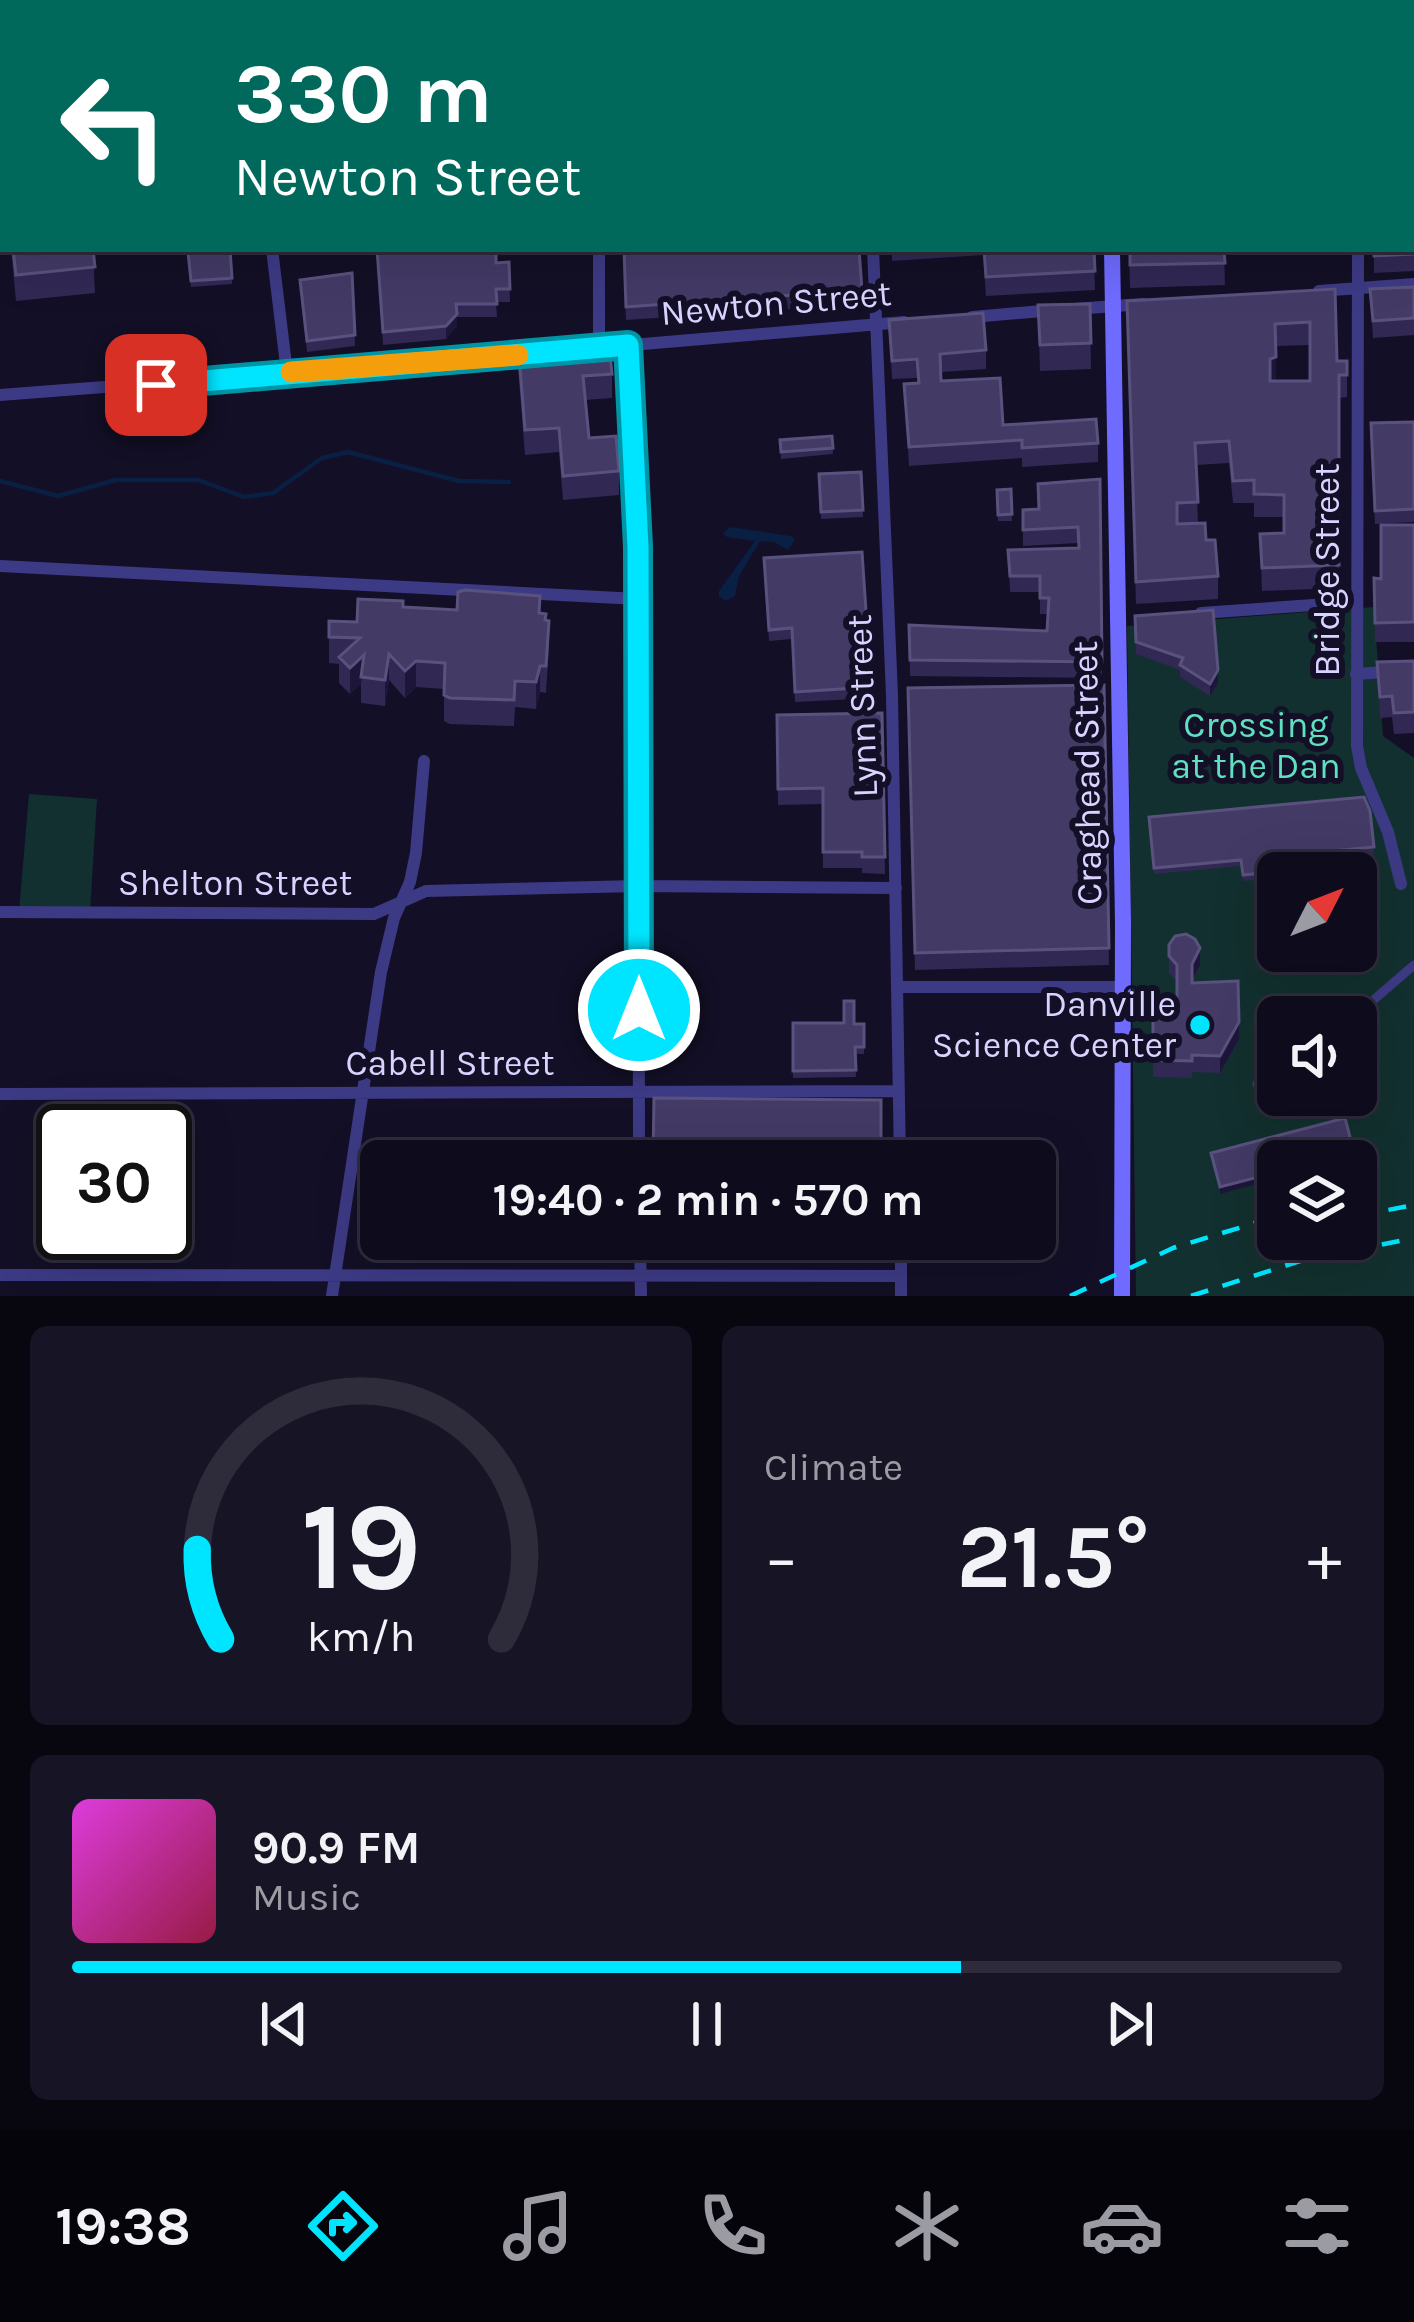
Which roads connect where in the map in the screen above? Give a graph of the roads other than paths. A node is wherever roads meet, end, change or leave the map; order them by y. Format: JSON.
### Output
{"nodes":[{"id":1,"x":272,"y":252,"type":"edge"},
{"id":2,"x":599,"y":252,"type":"edge"},
{"id":3,"x":873,"y":252,"type":"edge"},
{"id":4,"x":1112,"y":252,"type":"edge"},
{"id":5,"x":1358,"y":252,"type":"edge"},
{"id":6,"x":1414,"y":284,"type":"edge"},
{"id":7,"x":1359,"y":289,"type":"junction"},
{"id":8,"x":1292,"y":293,"type":"edge"},
{"id":9,"x":1157,"y":303,"type":"edge"},
{"id":10,"x":1112,"y":306,"type":"junction"},
{"id":11,"x":946,"y":319,"type":"edge"},
{"id":12,"x":923,"y":320,"type":"edge"},
{"id":13,"x":876,"y":324,"type":"junction"},
{"id":14,"x":628,"y":345,"type":"junction"},
{"id":15,"x":599,"y":348,"type":"junction"},
{"id":16,"x":581,"y":350,"type":"edge"},
{"id":17,"x":545,"y":352,"type":"edge"},
{"id":18,"x":287,"y":373,"type":"junction"},
{"id":19,"x":0,"y":394,"type":"edge"},
{"id":20,"x":0,"y":566,"type":"edge"},
{"id":21,"x":638,"y":599,"type":"junction"},
{"id":22,"x":1356,"y":602,"type":"junction"},
{"id":23,"x":1179,"y":614,"type":"edge"},
{"id":24,"x":1138,"y":618,"type":"edge"},
{"id":25,"x":1117,"y":620,"type":"junction"},
{"id":26,"x":1414,"y":670,"type":"edge"},
{"id":27,"x":1356,"y":674,"type":"junction"},
{"id":28,"x":1118,"y":688,"type":"junction"},
{"id":29,"x":1096,"y":689,"type":"edge"},
{"id":30,"x":915,"y":694,"type":"edge"},
{"id":31,"x":892,"y":695,"type":"junction"},
{"id":32,"x":424,"y":761,"type":"dead end"},
{"id":33,"x":1401,"y":884,"type":"dead end"},
{"id":34,"x":638,"y":886,"type":"junction"},
{"id":35,"x":896,"y":888,"type":"junction"},
{"id":36,"x":400,"y":901,"type":"junction"},
{"id":37,"x":0,"y":912,"type":"edge"},
{"id":38,"x":1414,"y":964,"type":"edge"},
{"id":39,"x":898,"y":987,"type":"junction"},
{"id":40,"x":1123,"y":987,"type":"junction"},
{"id":41,"x":1377,"y":997,"type":"edge"},
{"id":42,"x":899,"y":1091,"type":"junction"},
{"id":43,"x":639,"y":1092,"type":"junction"},
{"id":44,"x":0,"y":1094,"type":"edge"},
{"id":45,"x":362,"y":1094,"type":"junction"},
{"id":46,"x":640,"y":1140,"type":"edge"},
{"id":47,"x":900,"y":1140,"type":"edge"},
{"id":48,"x":641,"y":1260,"type":"edge"},
{"id":49,"x":901,"y":1260,"type":"edge"},
{"id":50,"x":0,"y":1275,"type":"edge"},
{"id":51,"x":335,"y":1276,"type":"junction"},
{"id":52,"x":641,"y":1276,"type":"junction"},
{"id":53,"x":901,"y":1276,"type":"junction"},
{"id":54,"x":332,"y":1296,"type":"edge"},
{"id":55,"x":641,"y":1296,"type":"edge"},
{"id":56,"x":902,"y":1296,"type":"edge"},
{"id":57,"x":1123,"y":1296,"type":"edge"}],
"edges":[{"from":1,"to":18,"type":"street"},
{"from":2,"to":15,"type":"street"},
{"from":3,"to":13,"type":"street","name":"Lynn Street"},
{"from":4,"to":10,"type":"main road","name":"Craghead Street"},
{"from":5,"to":7,"type":"street","name":"Bridge Street"},
{"from":6,"to":7,"type":"street"},
{"from":7,"to":8,"type":"street"},
{"from":7,"to":22,"type":"street","name":"Bridge Street"},
{"from":9,"to":10,"type":"street","name":"Newton Street"},
{"from":10,"to":11,"type":"street","name":"Newton Street"},
{"from":10,"to":25,"type":"main road","name":"Craghead Street"},
{"from":12,"to":13,"type":"street","name":"Newton Street"},
{"from":13,"to":14,"type":"street","name":"Newton Street"},
{"from":13,"to":31,"type":"street","name":"Lynn Street"},
{"from":14,"to":15,"type":"street","name":"Newton Street"},
{"from":14,"to":21,"type":"street"},
{"from":15,"to":16,"type":"street","name":"Newton Street"},
{"from":17,"to":18,"type":"street"},
{"from":18,"to":19,"type":"street"},
{"from":20,"to":21,"type":"street"},
{"from":21,"to":34,"type":"street"},
{"from":22,"to":23,"type":"street"},
{"from":22,"to":27,"type":"street","name":"Bridge Street"},
{"from":24,"to":25,"type":"street"},
{"from":25,"to":28,"type":"main road","name":"Craghead Street"},
{"from":26,"to":27,"type":"street"},
{"from":27,"to":33,"type":"street","name":"Bridge Street"},
{"from":28,"to":29,"type":"street"},
{"from":28,"to":40,"type":"main road","name":"Craghead Street"},
{"from":30,"to":31,"type":"street"},
{"from":31,"to":35,"type":"street","name":"Lynn Street"},
{"from":32,"to":36,"type":"street"},
{"from":34,"to":35,"type":"street","name":"Shelton Street"},
{"from":34,"to":36,"type":"street","name":"Shelton Street"},
{"from":34,"to":43,"type":"street"},
{"from":35,"to":39,"type":"street","name":"Lynn Street"},
{"from":36,"to":37,"type":"street","name":"Shelton Street"},
{"from":36,"to":45,"type":"street"},
{"from":38,"to":41,"type":"street"},
{"from":39,"to":40,"type":"street"},
{"from":39,"to":42,"type":"street","name":"Lynn Street"},
{"from":40,"to":57,"type":"main road","name":"Craghead Street"},
{"from":42,"to":43,"type":"street","name":"Cabell Street"},
{"from":42,"to":47,"type":"street","name":"Lynn Street"},
{"from":43,"to":45,"type":"street","name":"Cabell Street"},
{"from":43,"to":46,"type":"street"},
{"from":44,"to":45,"type":"street","name":"Cabell Street"},
{"from":45,"to":51,"type":"street"},
{"from":48,"to":52,"type":"street"},
{"from":49,"to":53,"type":"street"},
{"from":50,"to":51,"type":"street"},
{"from":51,"to":52,"type":"street"},
{"from":51,"to":54,"type":"street"},
{"from":52,"to":53,"type":"street"},
{"from":52,"to":55,"type":"street"},
{"from":53,"to":56,"type":"street"}]}
